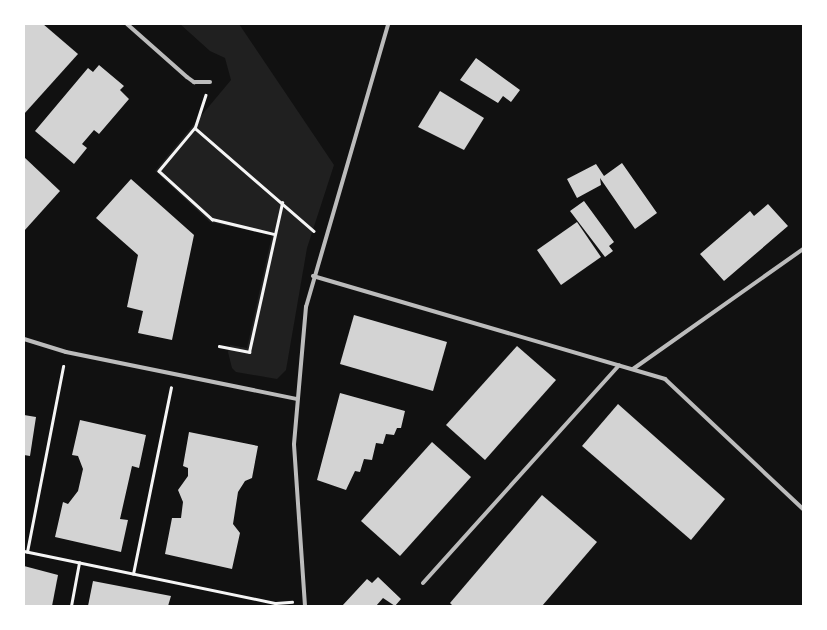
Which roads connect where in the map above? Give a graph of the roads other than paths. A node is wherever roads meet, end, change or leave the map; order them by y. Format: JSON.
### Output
{"nodes":[{"id":1,"x":127,"y":24,"type":"edge"},
{"id":2,"x":388,"y":24,"type":"edge"},
{"id":3,"x":210,"y":82,"type":"road end"},
{"id":4,"x":803,"y":249,"type":"edge"},
{"id":5,"x":313,"y":276,"type":"junction"},
{"id":6,"x":24,"y":339,"type":"edge"},
{"id":7,"x":619,"y":365,"type":"junction"},
{"id":8,"x":633,"y":369,"type":"junction"},
{"id":9,"x":296,"y":399,"type":"junction"},
{"id":10,"x":803,"y":509,"type":"edge"},
{"id":11,"x":423,"y":583,"type":"dead end"},
{"id":12,"x":304,"y":604,"type":"edge"}],
"edges":[{"from":1,"to":3,"type":"street"},
{"from":2,"to":5,"type":"street"},
{"from":4,"to":8,"type":"street"},
{"from":5,"to":7,"type":"street"},
{"from":5,"to":9,"type":"street"},
{"from":6,"to":9,"type":"street"},
{"from":7,"to":8,"type":"street"},
{"from":7,"to":11,"type":"street"},
{"from":8,"to":10,"type":"street"},
{"from":9,"to":12,"type":"street"}]}
